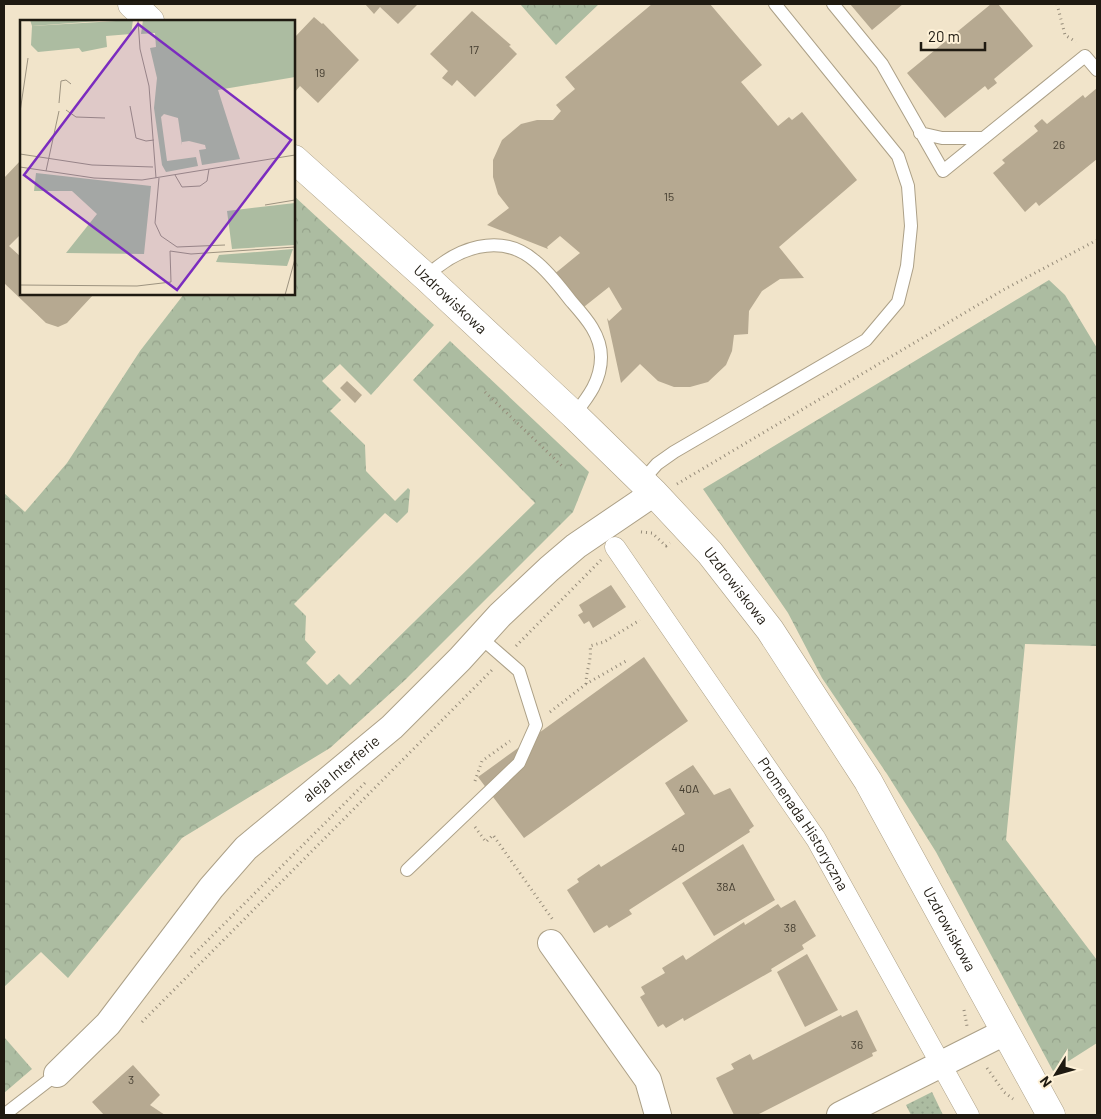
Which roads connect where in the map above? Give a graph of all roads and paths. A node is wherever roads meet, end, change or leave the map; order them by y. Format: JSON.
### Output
{"nodes":[{"id":1,"x":132,"y":4,"type":"edge"},
{"id":2,"x":775,"y":4,"type":"edge"},
{"id":3,"x":833,"y":4,"type":"edge"},
{"id":4,"x":1056,"y":4,"type":"edge"},
{"id":5,"x":149,"y":20,"type":"edge"},
{"id":6,"x":1081,"y":43,"type":"dead end"},
{"id":7,"x":1097,"y":70,"type":"edge"},
{"id":8,"x":920,"y":133,"type":"junction"},
{"id":9,"x":984,"y":138,"type":"junction"},
{"id":10,"x":295,"y":159,"type":"edge"},
{"id":11,"x":1097,"y":240,"type":"edge"},
{"id":12,"x":426,"y":277,"type":"junction"},
{"id":13,"x":486,"y":392,"type":"dead end"},
{"id":14,"x":574,"y":415,"type":"junction"},
{"id":15,"x":562,"y":466,"type":"dead end"},
{"id":16,"x":656,"y":487,"type":"junction"},
{"id":17,"x":673,"y":540,"type":"dead end"},
{"id":18,"x":615,"y":547,"type":"junction"},
{"id":19,"x":658,"y":609,"type":"junction"},
{"id":20,"x":480,"y":637,"type":"junction"},
{"id":21,"x":503,"y":658,"type":"junction"},
{"id":22,"x":626,"y":660,"type":"dead end"},
{"id":23,"x":586,"y":684,"type":"junction"},
{"id":24,"x":544,"y":716,"type":"dead end"},
{"id":25,"x":513,"y":739,"type":"dead end"},
{"id":26,"x":370,"y":778,"type":"dead end"},
{"id":27,"x":473,"y":788,"type":"dead end"},
{"id":28,"x":471,"y":822,"type":"dead end"},
{"id":29,"x":407,"y":870,"type":"dead end"},
{"id":30,"x":553,"y":933,"type":"joint"},
{"id":31,"x":189,"y":959,"type":"dead end"},
{"id":32,"x":136,"y":1027,"type":"dead end"},
{"id":33,"x":1005,"y":1032,"type":"junction"},
{"id":34,"x":942,"y":1063,"type":"junction"},
{"id":35,"x":57,"y":1074,"type":"joint"},
{"id":36,"x":4,"y":1115,"type":"edge"},
{"id":37,"x":658,"y":1115,"type":"edge"},
{"id":38,"x":840,"y":1115,"type":"edge"},
{"id":39,"x":969,"y":1115,"type":"edge"},
{"id":40,"x":1050,"y":1115,"type":"edge"}],
"edges":[{"from":1,"to":5,"type":"street"},
{"from":2,"to":16,"type":"lane"},
{"from":3,"to":8,"type":"lane"},
{"from":4,"to":6,"type":"path"},
{"from":7,"to":9,"type":"lane"},
{"from":8,"to":9,"type":"lane"},
{"from":8,"to":9,"type":"lane"},
{"from":10,"to":12,"type":"street","name":"Uzdrowiskowa"},
{"from":11,"to":16,"type":"path"},
{"from":12,"to":14,"type":"street","name":"Uzdrowiskowa"},
{"from":12,"to":14,"type":"lane"},
{"from":13,"to":15,"type":"path"},
{"from":14,"to":16,"type":"street","name":"Uzdrowiskowa"},
{"from":16,"to":20,"type":"street","name":"aleja Interferie"},
{"from":16,"to":33,"type":"street","name":"Uzdrowiskowa"},
{"from":17,"to":18,"type":"path"},
{"from":18,"to":19,"type":"street","name":"Promenada Historyczna"},
{"from":18,"to":21,"type":"path"},
{"from":19,"to":23,"type":"path"},
{"from":19,"to":34,"type":"street","name":"Promenada Historyczna"},
{"from":20,"to":21,"type":"lane"},
{"from":20,"to":35,"type":"street","name":"aleja Interferie"},
{"from":21,"to":29,"type":"lane"},
{"from":21,"to":32,"type":"path"},
{"from":22,"to":23,"type":"path"},
{"from":23,"to":24,"type":"path"},
{"from":25,"to":27,"type":"path"},
{"from":26,"to":31,"type":"path"},
{"from":28,"to":30,"type":"path"},
{"from":30,"to":37,"type":"street"},
{"from":33,"to":34,"type":"street"},
{"from":33,"to":40,"type":"street","name":"Uzdrowiskowa"},
{"from":34,"to":38,"type":"street"},
{"from":34,"to":39,"type":"street","name":"Promenada Historyczna"},
{"from":35,"to":36,"type":"lane"}]}
